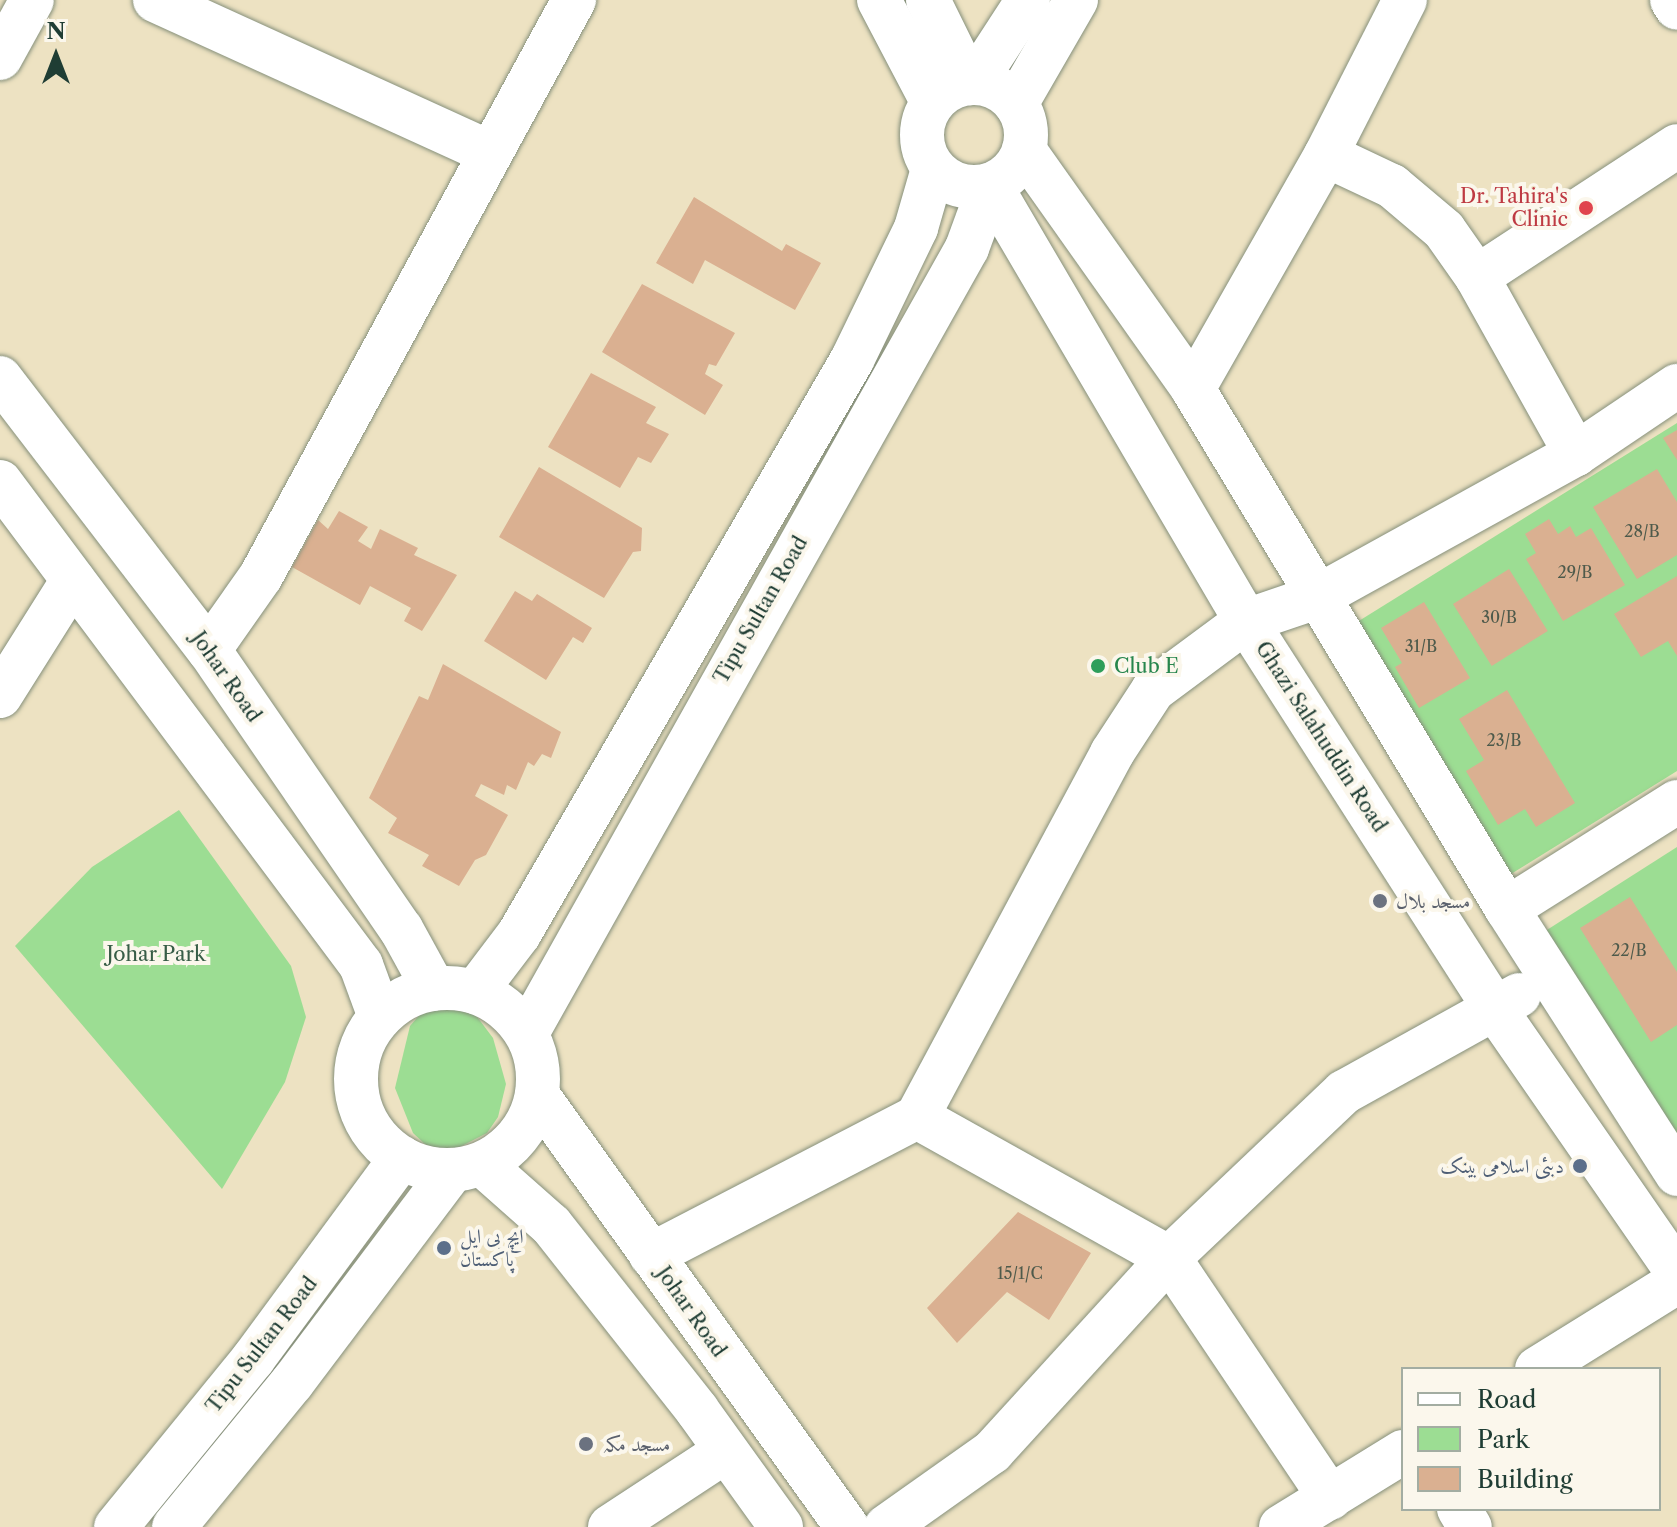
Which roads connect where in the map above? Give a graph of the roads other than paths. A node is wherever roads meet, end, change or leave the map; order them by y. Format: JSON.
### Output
{"nodes":[{"id":1,"x":32,"y":0,"type":"edge"},
{"id":2,"x":155,"y":0,"type":"edge"},
{"id":3,"x":574,"y":0,"type":"edge"},
{"id":4,"x":879,"y":0,"type":"edge"},
{"id":5,"x":928,"y":0,"type":"edge"},
{"id":6,"x":1028,"y":0,"type":"edge"},
{"id":7,"x":1076,"y":0,"type":"edge"},
{"id":8,"x":1405,"y":0,"type":"edge"},
{"id":9,"x":1672,"y":0,"type":"edge"},
{"id":10,"x":1677,"y":8,"type":"edge"},
{"id":11,"x":0,"y":58,"type":"edge"},
{"id":12,"x":959,"y":90,"type":"junction"},
{"id":13,"x":1016,"y":104,"type":"junction"},
{"id":14,"x":1677,"y":146,"type":"edge"},
{"id":15,"x":1024,"y":150,"type":"junction"},
{"id":16,"x":490,"y":153,"type":"junction"},
{"id":17,"x":1326,"y":155,"type":"junction"},
{"id":18,"x":933,"y":169,"type":"junction"},
{"id":19,"x":990,"y":185,"type":"junction"},
{"id":20,"x":1477,"y":277,"type":"junction"},
{"id":21,"x":0,"y":378,"type":"edge"},
{"id":22,"x":1677,"y":386,"type":"edge"},
{"id":23,"x":1193,"y":389,"type":"junction"},
{"id":24,"x":1576,"y":454,"type":"junction"},
{"id":25,"x":0,"y":482,"type":"edge"},
{"id":26,"x":73,"y":580,"type":"junction"},
{"id":27,"x":1317,"y":597,"type":"junction"},
{"id":28,"x":1246,"y":621,"type":"junction"},
{"id":29,"x":209,"y":650,"type":"junction"},
{"id":30,"x":0,"y":696,"type":"edge"},
{"id":31,"x":1677,"y":802,"type":"edge"},
{"id":32,"x":1507,"y":909,"type":"junction"},
{"id":33,"x":1549,"y":977,"type":"junction"},
{"id":34,"x":454,"y":990,"type":"junction"},
{"id":35,"x":1495,"y":1009,"type":"junction"},
{"id":36,"x":380,"y":1017,"type":"junction"},
{"id":37,"x":527,"y":1033,"type":"junction"},
{"id":38,"x":538,"y":1096,"type":"junction"},
{"id":39,"x":917,"y":1117,"type":"junction"},
{"id":40,"x":401,"y":1158,"type":"junction"},
{"id":41,"x":467,"y":1168,"type":"junction"},
{"id":42,"x":1677,"y":1174,"type":"edge"},
{"id":43,"x":651,"y":1255,"type":"junction"},
{"id":44,"x":1169,"y":1258,"type":"junction"},
{"id":45,"x":1677,"y":1272,"type":"edge"},
{"id":46,"x":1677,"y":1282,"type":"edge"},
{"id":47,"x":1540,"y":1367,"type":"edge"},
{"id":48,"x":735,"y":1375,"type":"junction"},
{"id":49,"x":697,"y":1410,"type":"junction"},
{"id":50,"x":724,"y":1452,"type":"junction"},
{"id":51,"x":1401,"y":1453,"type":"edge"},
{"id":52,"x":1330,"y":1498,"type":"junction"},
{"id":53,"x":116,"y":1527,"type":"edge"},
{"id":54,"x":174,"y":1527,"type":"edge"},
{"id":55,"x":610,"y":1527,"type":"edge"},
{"id":56,"x":781,"y":1527,"type":"edge"},
{"id":57,"x":847,"y":1527,"type":"edge"},
{"id":58,"x":886,"y":1527,"type":"edge"},
{"id":59,"x":1281,"y":1527,"type":"edge"}],
"edges":[{"from":1,"to":11,"type":"street"},
{"from":2,"to":16,"type":"street"},
{"from":3,"to":16,"type":"street"},
{"from":4,"to":12,"type":"street"},
{"from":5,"to":12,"type":"street"},
{"from":6,"to":12,"type":"street"},
{"from":7,"to":13,"type":"street"},
{"from":8,"to":17,"type":"street"},
{"from":9,"to":10,"type":"street"},
{"from":12,"to":13,"type":"street"},
{"from":12,"to":18,"type":"street"},
{"from":13,"to":15,"type":"street"},
{"from":14,"to":20,"type":"street"},
{"from":15,"to":19,"type":"street"},
{"from":15,"to":23,"type":"street"},
{"from":16,"to":29,"type":"street"},
{"from":17,"to":20,"type":"street"},
{"from":17,"to":23,"type":"street"},
{"from":18,"to":19,"type":"street"},
{"from":18,"to":34,"type":"street"},
{"from":19,"to":28,"type":"street","name":"Ghazi Salahuddin Road"},
{"from":19,"to":37,"type":"street","name":"Tipu Sultan Road"},
{"from":20,"to":24,"type":"street"},
{"from":21,"to":29,"type":"street","name":"Johar Road"},
{"from":22,"to":24,"type":"street"},
{"from":23,"to":27,"type":"street"},
{"from":24,"to":27,"type":"street"},
{"from":25,"to":26,"type":"street"},
{"from":26,"to":30,"type":"street"},
{"from":26,"to":36,"type":"street"},
{"from":27,"to":28,"type":"street"},
{"from":27,"to":32,"type":"street"},
{"from":28,"to":35,"type":"street","name":"Ghazi Salahuddin Road"},
{"from":28,"to":39,"type":"street"},
{"from":29,"to":34,"type":"street","name":"Johar Road"},
{"from":31,"to":32,"type":"street"},
{"from":32,"to":33,"type":"street"},
{"from":33,"to":35,"type":"street"},
{"from":33,"to":42,"type":"street"},
{"from":34,"to":36,"type":"street"},
{"from":34,"to":37,"type":"street"},
{"from":35,"to":44,"type":"street"},
{"from":35,"to":45,"type":"street","name":"Ghazi Salahuddin Road"},
{"from":36,"to":40,"type":"street"},
{"from":37,"to":38,"type":"street"},
{"from":38,"to":41,"type":"street"},
{"from":38,"to":43,"type":"street","name":"Johar Road"},
{"from":39,"to":43,"type":"street"},
{"from":39,"to":44,"type":"street"},
{"from":40,"to":41,"type":"street"},
{"from":40,"to":53,"type":"street","name":"Tipu Sultan Road"},
{"from":41,"to":49,"type":"street"},
{"from":41,"to":54,"type":"street"},
{"from":43,"to":48,"type":"street","name":"Johar Road"},
{"from":44,"to":52,"type":"street"},
{"from":44,"to":58,"type":"street"},
{"from":46,"to":47,"type":"street"},
{"from":48,"to":49,"type":"street"},
{"from":48,"to":57,"type":"street","name":"Johar Road"},
{"from":49,"to":50,"type":"street"},
{"from":50,"to":55,"type":"street"},
{"from":50,"to":56,"type":"street"},
{"from":51,"to":52,"type":"street"},
{"from":52,"to":59,"type":"street"}]}
